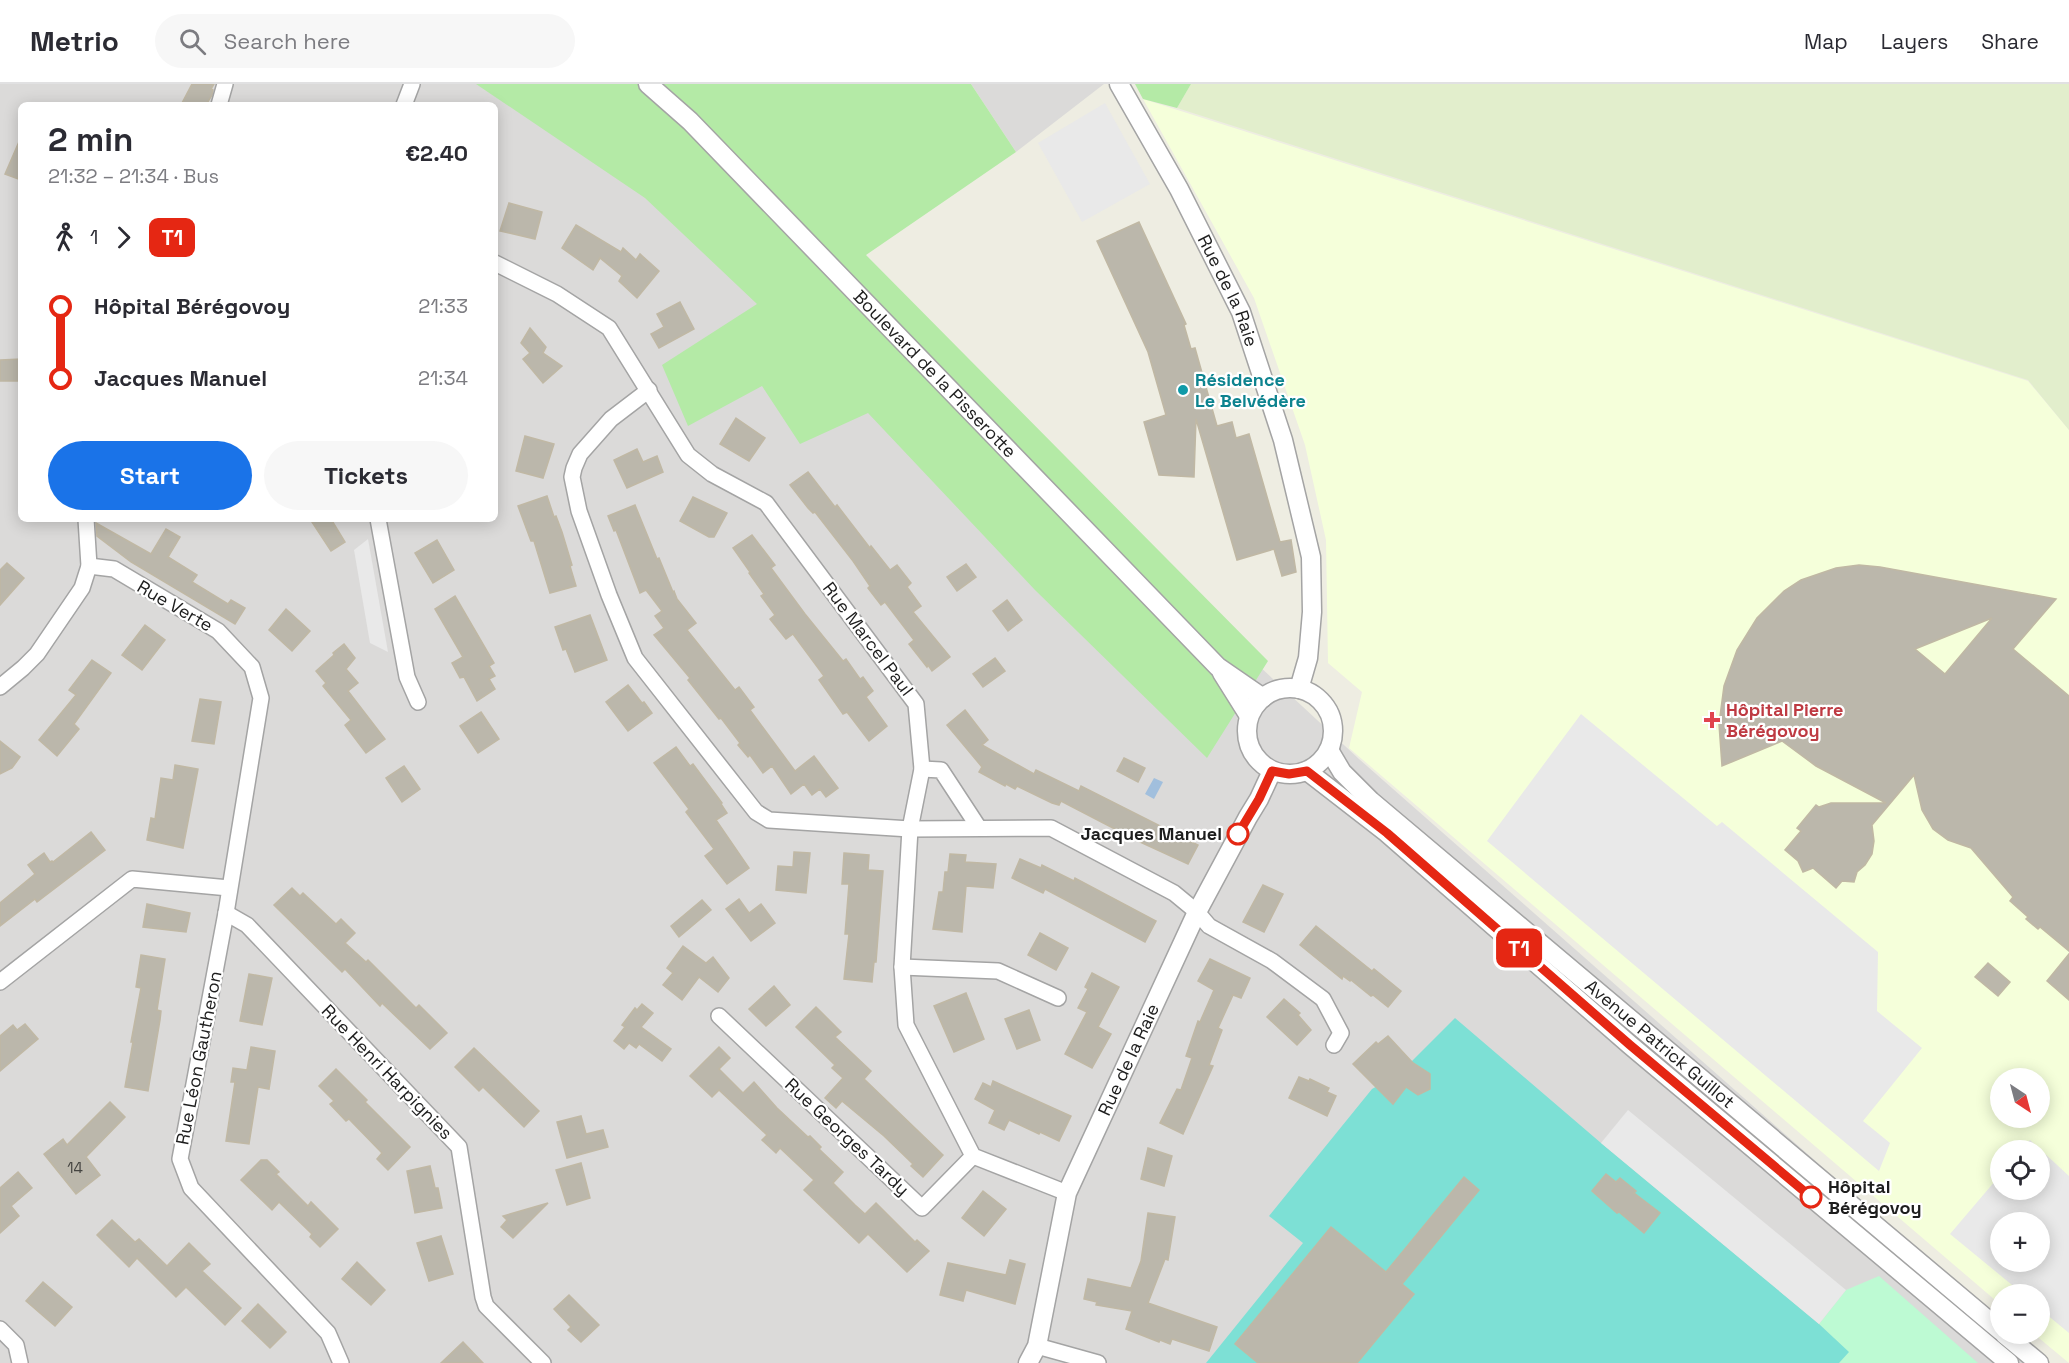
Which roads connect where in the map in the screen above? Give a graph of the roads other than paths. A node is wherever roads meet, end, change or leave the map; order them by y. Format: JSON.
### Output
{"nodes":[{"id":1,"x":225,"y":84,"type":"edge"},
{"id":2,"x":412,"y":84,"type":"edge"},
{"id":3,"x":648,"y":84,"type":"edge"},
{"id":4,"x":1119,"y":84,"type":"edge"},
{"id":5,"x":220,"y":102,"type":"edge"},
{"id":6,"x":405,"y":102,"type":"edge"},
{"id":7,"x":498,"y":264,"type":"edge"},
{"id":8,"x":649,"y":390,"type":"junction"},
{"id":9,"x":86,"y":522,"type":"edge"},
{"id":10,"x":379,"y":522,"type":"edge"},
{"id":11,"x":89,"y":566,"type":"junction"},
{"id":12,"x":1218,"y":667,"type":"junction"},
{"id":13,"x":0,"y":687,"type":"edge"},
{"id":14,"x":1299,"y":690,"type":"junction"},
{"id":15,"x":261,"y":698,"type":"joint"},
{"id":16,"x":1263,"y":698,"type":"junction"},
{"id":17,"x":418,"y":702,"type":"dead end"},
{"id":18,"x":1249,"y":716,"type":"junction"},
{"id":19,"x":1329,"y":750,"type":"junction"},
{"id":20,"x":922,"y":769,"type":"junction"},
{"id":21,"x":1272,"y":771,"type":"junction"},
{"id":22,"x":1307,"y":771,"type":"junction"},
{"id":23,"x":979,"y":828,"type":"junction"},
{"id":24,"x":910,"y":829,"type":"junction"},
{"id":25,"x":229,"y":888,"type":"junction"},
{"id":26,"x":1197,"y":912,"type":"junction"},
{"id":27,"x":226,"y":913,"type":"junction"},
{"id":28,"x":902,"y":967,"type":"junction"},
{"id":29,"x":0,"y":982,"type":"edge"},
{"id":30,"x":1058,"y":998,"type":"dead end"},
{"id":31,"x":719,"y":1016,"type":"dead end"},
{"id":32,"x":1334,"y":1045,"type":"dead end"},
{"id":33,"x":973,"y":1156,"type":"junction"},
{"id":34,"x":1066,"y":1193,"type":"junction"},
{"id":35,"x":1990,"y":1322,"type":"edge"},
{"id":36,"x":0,"y":1329,"type":"edge"},
{"id":37,"x":2016,"y":1344,"type":"edge"},
{"id":38,"x":1037,"y":1346,"type":"junction"},
{"id":39,"x":20,"y":1363,"type":"edge"},
{"id":40,"x":341,"y":1363,"type":"edge"},
{"id":41,"x":543,"y":1363,"type":"edge"},
{"id":42,"x":1028,"y":1363,"type":"edge"},
{"id":43,"x":1098,"y":1363,"type":"edge"},
{"id":44,"x":2009,"y":1363,"type":"edge"},
{"id":45,"x":2039,"y":1363,"type":"edge"}],
"edges":[{"from":1,"to":5,"type":"street"},
{"from":2,"to":6,"type":"street"},
{"from":3,"to":12,"type":"street","name":"Boulevard de la Pisserotte"},
{"from":4,"to":14,"type":"street","name":"Rue de la Raie"},
{"from":7,"to":8,"type":"street","name":"Rue Marcel Paul"},
{"from":8,"to":20,"type":"street","name":"Rue Marcel Paul"},
{"from":8,"to":24,"type":"street"},
{"from":9,"to":11,"type":"street"},
{"from":10,"to":17,"type":"street"},
{"from":11,"to":13,"type":"street"},
{"from":11,"to":15,"type":"street","name":"Rue Verte"},
{"from":12,"to":16,"type":"street","name":"Boulevard de la Pisserotte"},
{"from":12,"to":18,"type":"street","name":"Boulevard de la Pisserotte"},
{"from":14,"to":16,"type":"street"},
{"from":14,"to":19,"type":"street"},
{"from":15,"to":25,"type":"street","name":"Rue Léon Gautheron"},
{"from":16,"to":18,"type":"street"},
{"from":18,"to":21,"type":"street"},
{"from":19,"to":22,"type":"street"},
{"from":19,"to":35,"type":"street","name":"Avenue Patrick Guillot"},
{"from":20,"to":23,"type":"street"},
{"from":20,"to":24,"type":"street","name":"Rue Marcel Paul"},
{"from":21,"to":22,"type":"street"},
{"from":21,"to":26,"type":"street","name":"Rue de la Raie"},
{"from":22,"to":44,"type":"street","name":"Avenue Patrick Guillot"},
{"from":23,"to":24,"type":"street"},
{"from":23,"to":26,"type":"street"},
{"from":24,"to":28,"type":"street","name":"Rue Marcel Paul"},
{"from":25,"to":27,"type":"street","name":"Rue Léon Gautheron"},
{"from":25,"to":29,"type":"street"},
{"from":26,"to":32,"type":"street"},
{"from":26,"to":34,"type":"street","name":"Rue de la Raie"},
{"from":27,"to":40,"type":"street","name":"Rue Léon Gautheron"},
{"from":27,"to":41,"type":"street","name":"Rue Henri Harpignies"},
{"from":28,"to":30,"type":"street"},
{"from":28,"to":33,"type":"street","name":"Rue Marcel Paul"},
{"from":31,"to":33,"type":"street","name":"Rue Georges Tardy"},
{"from":33,"to":34,"type":"street"},
{"from":34,"to":38,"type":"street","name":"Rue de la Raie"},
{"from":36,"to":39,"type":"street"},
{"from":37,"to":45,"type":"street","name":"Avenue Patrick Guillot"},
{"from":38,"to":42,"type":"street","name":"Rue de la Raie"},
{"from":38,"to":43,"type":"street"}]}
